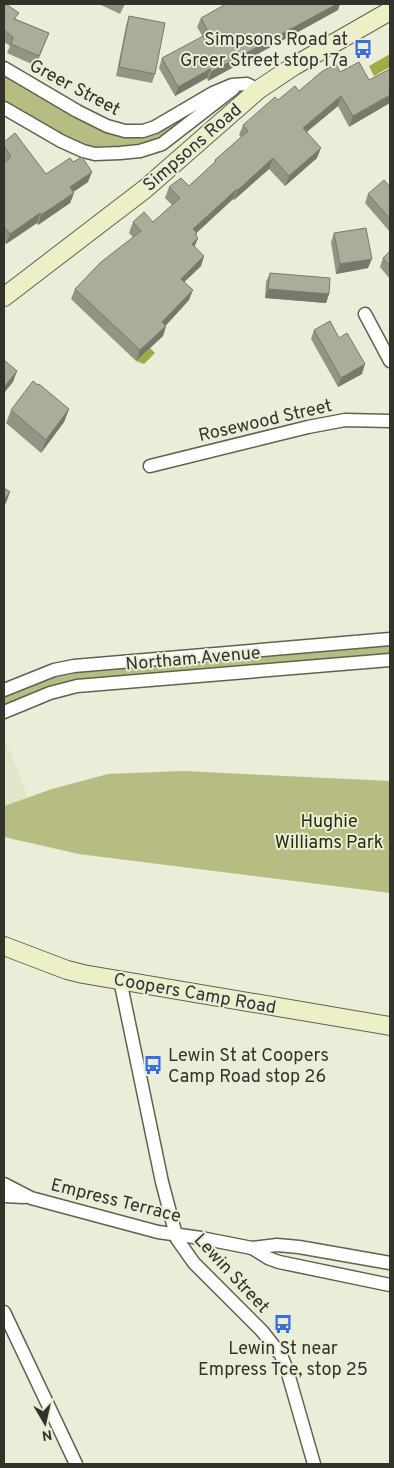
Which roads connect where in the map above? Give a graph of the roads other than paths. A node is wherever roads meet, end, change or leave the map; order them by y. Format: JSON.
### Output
{"nodes":[{"id":1,"x":390,"y":11,"type":"edge"},
{"id":2,"x":4,"y":68,"type":"edge"},
{"id":3,"x":241,"y":83,"type":"junction"},
{"id":4,"x":258,"y":90,"type":"junction"},
{"id":5,"x":4,"y":108,"type":"edge"},
{"id":6,"x":4,"y":297,"type":"edge"},
{"id":7,"x":365,"y":314,"type":"dead end"},
{"id":8,"x":390,"y":361,"type":"edge"},
{"id":9,"x":390,"y":421,"type":"edge"},
{"id":10,"x":150,"y":466,"type":"dead end"},
{"id":11,"x":390,"y":639,"type":"edge"},
{"id":12,"x":390,"y":660,"type":"edge"},
{"id":13,"x":4,"y":690,"type":"edge"},
{"id":14,"x":4,"y":712,"type":"edge"},
{"id":15,"x":4,"y":946,"type":"edge"},
{"id":16,"x":120,"y":980,"type":"junction"},
{"id":17,"x":390,"y":1026,"type":"edge"},
{"id":18,"x":4,"y":1184,"type":"edge"},
{"id":19,"x":4,"y":1196,"type":"edge"},
{"id":20,"x":31,"y":1198,"type":"junction"},
{"id":21,"x":175,"y":1234,"type":"junction"},
{"id":22,"x":252,"y":1248,"type":"junction"},
{"id":23,"x":390,"y":1263,"type":"edge"},
{"id":24,"x":390,"y":1285,"type":"edge"},
{"id":25,"x":4,"y":1312,"type":"edge"},
{"id":26,"x":76,"y":1464,"type":"edge"},
{"id":27,"x":314,"y":1464,"type":"edge"}],
"edges":[{"from":1,"to":4,"type":"main road","name":"Simpsons Road"},
{"from":2,"to":3,"type":"street","name":"Greer Street"},
{"from":3,"to":4,"type":"street"},
{"from":3,"to":5,"type":"street"},
{"from":4,"to":6,"type":"main road","name":"Simpsons Road"},
{"from":7,"to":8,"type":"street"},
{"from":9,"to":10,"type":"street","name":"Rosewood Street"},
{"from":11,"to":13,"type":"street","name":"Northam Avenue"},
{"from":12,"to":14,"type":"street","name":"Northam Avenue"},
{"from":15,"to":16,"type":"main road","name":"Coopers Camp Road"},
{"from":16,"to":17,"type":"main road","name":"Coopers Camp Road"},
{"from":16,"to":21,"type":"street","name":"Lewin Street"},
{"from":18,"to":20,"type":"street","name":"Empress Terrace"},
{"from":19,"to":20,"type":"street","name":"Empress Terrace"},
{"from":20,"to":21,"type":"street","name":"Empress Terrace"},
{"from":21,"to":22,"type":"street","name":"Empress Terrace"},
{"from":21,"to":27,"type":"street","name":"Lewin Street"},
{"from":22,"to":23,"type":"street","name":"Empress Terrace"},
{"from":22,"to":24,"type":"street","name":"Empress Terrace"},
{"from":25,"to":26,"type":"street"}]}
